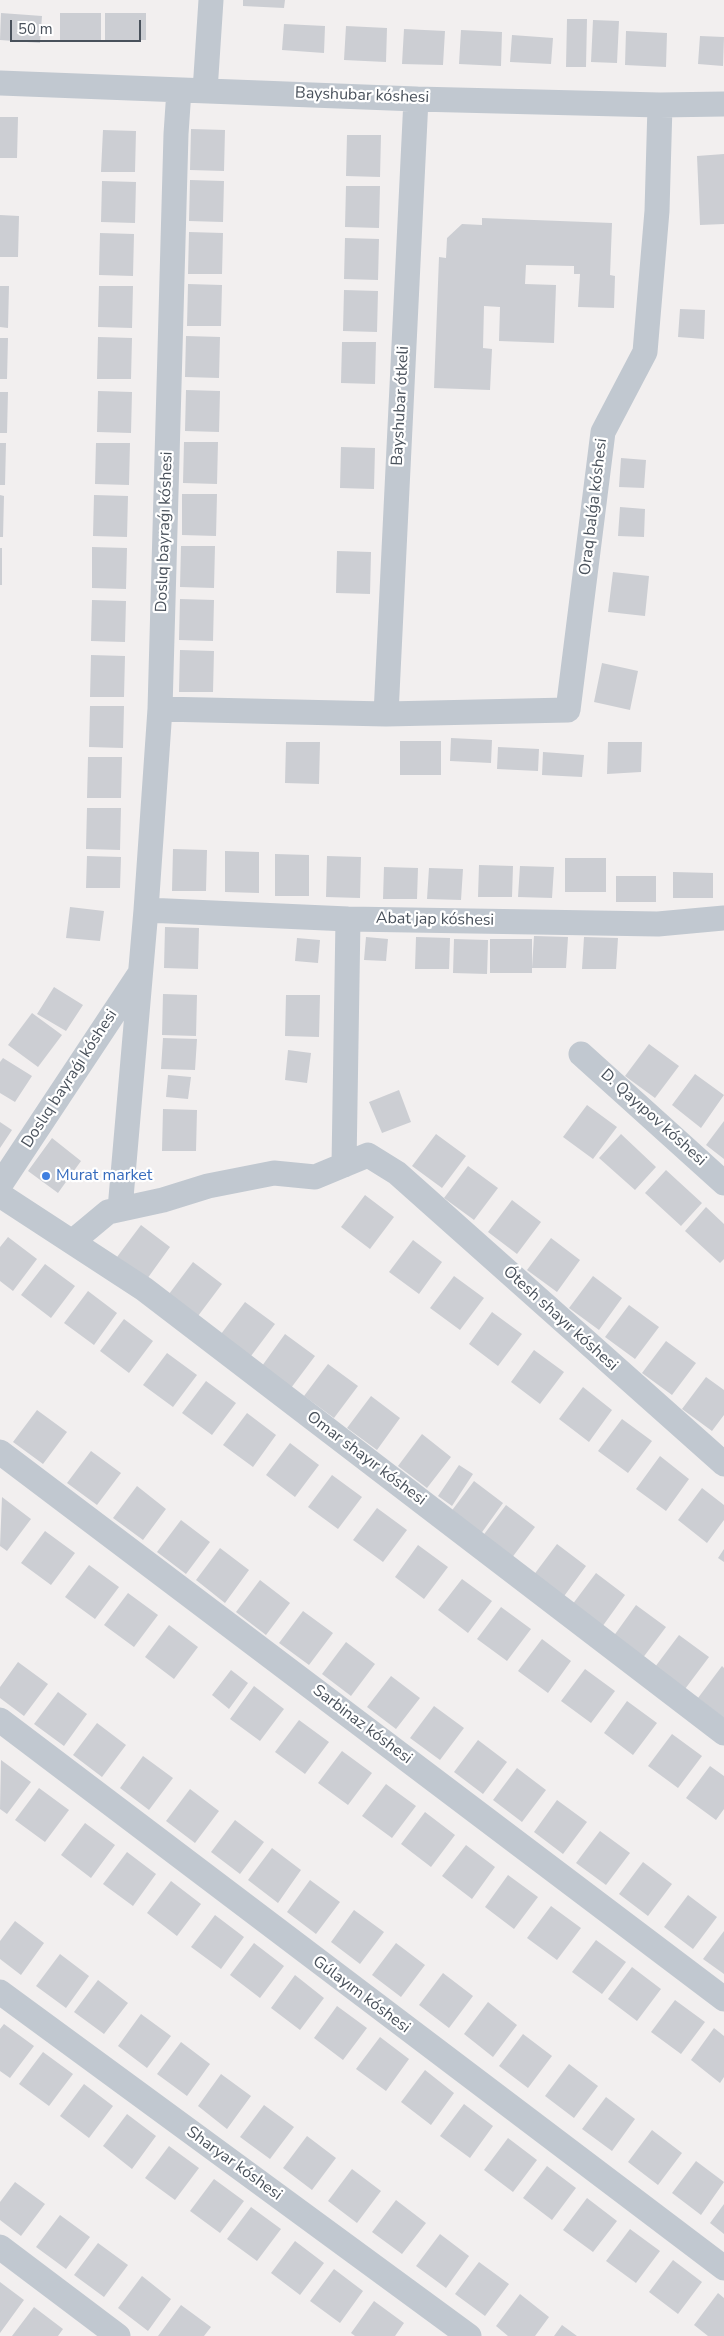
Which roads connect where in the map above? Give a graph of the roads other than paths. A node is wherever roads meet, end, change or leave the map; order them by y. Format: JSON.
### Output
{"nodes":[{"id":1,"x":211,"y":0,"type":"edge"},
{"id":2,"x":0,"y":83,"type":"edge"},
{"id":3,"x":179,"y":90,"type":"junction"},
{"id":4,"x":205,"y":91,"type":"junction"},
{"id":5,"x":416,"y":98,"type":"junction"},
{"id":6,"x":724,"y":104,"type":"edge"},
{"id":7,"x":660,"y":105,"type":"junction"},
{"id":8,"x":160,"y":709,"type":"junction"},
{"id":9,"x":386,"y":714,"type":"junction"},
{"id":10,"x":146,"y":910,"type":"junction"},
{"id":11,"x":724,"y":918,"type":"edge"},
{"id":12,"x":348,"y":919,"type":"junction"},
{"id":13,"x":140,"y":973,"type":"junction"},
{"id":14,"x":581,"y":1054,"type":"dead end"},
{"id":15,"x":344,"y":1165,"type":"junction"},
{"id":16,"x":724,"y":1183,"type":"edge"},
{"id":17,"x":0,"y":1186,"type":"edge"},
{"id":18,"x":0,"y":1195,"type":"edge"},
{"id":19,"x":120,"y":1209,"type":"junction"},
{"id":20,"x":72,"y":1242,"type":"junction"},
{"id":21,"x":0,"y":1452,"type":"edge"},
{"id":22,"x":724,"y":1464,"type":"edge"},
{"id":23,"x":0,"y":1720,"type":"edge"},
{"id":24,"x":724,"y":1733,"type":"edge"},
{"id":25,"x":0,"y":1992,"type":"edge"},
{"id":26,"x":724,"y":1999,"type":"edge"},
{"id":27,"x":0,"y":2248,"type":"edge"},
{"id":28,"x":724,"y":2268,"type":"edge"},
{"id":29,"x":118,"y":2336,"type":"edge"},
{"id":30,"x":469,"y":2336,"type":"edge"}],
"edges":[{"from":1,"to":4,"type":"street"},
{"from":2,"to":3,"type":"street","name":"Bayshubar kóshesi"},
{"from":3,"to":4,"type":"street","name":"Bayshubar kóshesi"},
{"from":3,"to":8,"type":"street","name":"Doslıq bayraǵı kóshesi"},
{"from":4,"to":5,"type":"street","name":"Bayshubar kóshesi"},
{"from":5,"to":7,"type":"street","name":"Bayshubar kóshesi"},
{"from":5,"to":9,"type":"street","name":"Bayshubar ótkeli"},
{"from":6,"to":7,"type":"street","name":"Bayshubar kóshesi"},
{"from":7,"to":9,"type":"street","name":"Oraq balǵa kóshesi"},
{"from":8,"to":9,"type":"street"},
{"from":8,"to":10,"type":"street","name":"Doslıq bayraǵı kóshesi"},
{"from":10,"to":12,"type":"street","name":"Abat jap kóshesi"},
{"from":10,"to":13,"type":"street","name":"Doslıq bayraǵı kóshesi"},
{"from":11,"to":12,"type":"street","name":"Abat jap kóshesi"},
{"from":12,"to":15,"type":"street"},
{"from":13,"to":17,"type":"street","name":"Doslıq bayraǵı kóshesi"},
{"from":13,"to":19,"type":"street","name":"Doslıq bayraǵı kóshesi"},
{"from":14,"to":16,"type":"street","name":"D. Qayıpov kóshesi"},
{"from":15,"to":19,"type":"street"},
{"from":15,"to":22,"type":"street","name":"Ótesh shayır kóshesi"},
{"from":18,"to":20,"type":"street","name":"Omar shayır kóshesi"},
{"from":19,"to":20,"type":"street"},
{"from":20,"to":24,"type":"street","name":"Omar shayır kóshesi"},
{"from":21,"to":26,"type":"street","name":"Sarbinaz kóshesi"},
{"from":23,"to":28,"type":"street","name":"Gúlayım kóshesi"},
{"from":25,"to":30,"type":"street","name":"Sharyar kóshesi"},
{"from":27,"to":29,"type":"street"}]}
